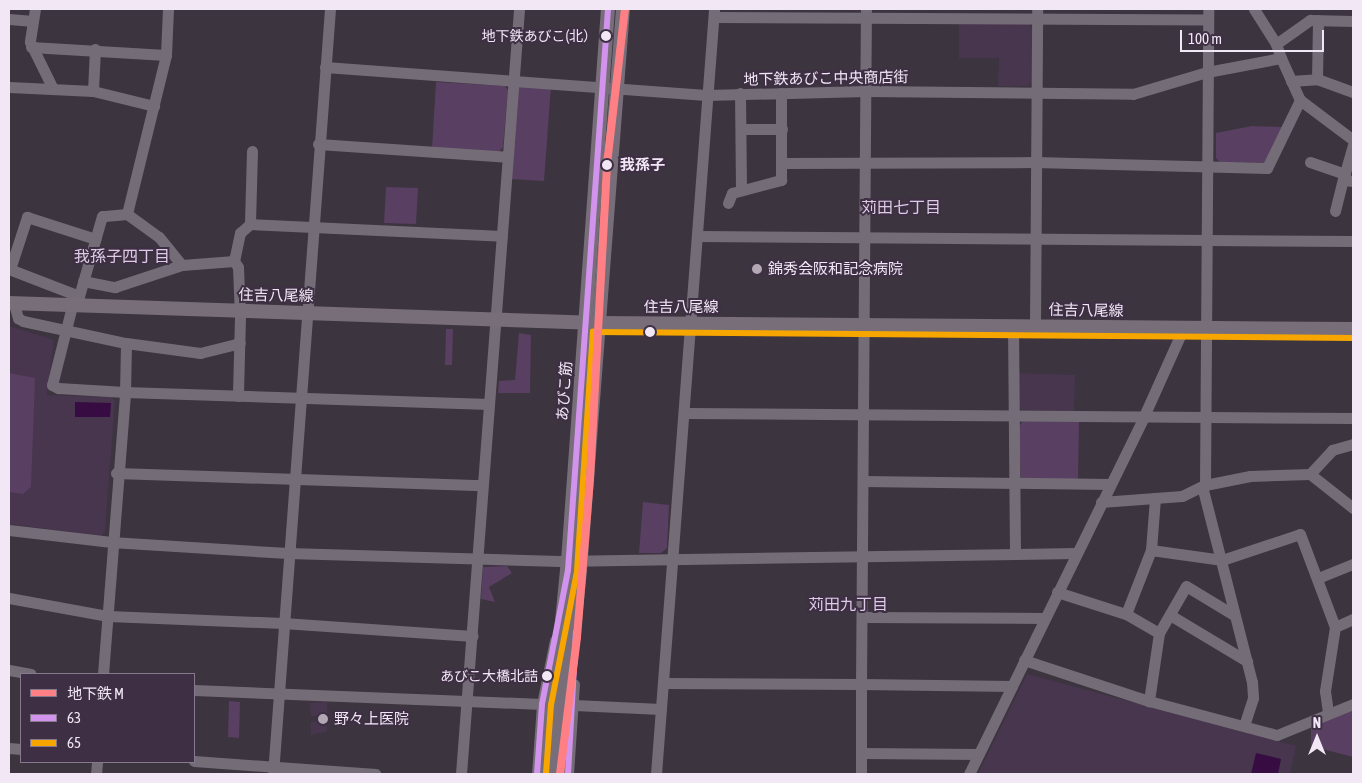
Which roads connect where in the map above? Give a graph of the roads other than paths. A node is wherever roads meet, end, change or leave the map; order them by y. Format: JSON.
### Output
{"nodes":[{"id":1,"x":35,"y":9,"type":"edge"},
{"id":2,"x":168,"y":9,"type":"edge"},
{"id":3,"x":330,"y":9,"type":"edge"},
{"id":4,"x":519,"y":9,"type":"edge"},
{"id":5,"x":608,"y":9,"type":"edge"},
{"id":6,"x":623,"y":9,"type":"edge"},
{"id":7,"x":1254,"y":9,"type":"edge"},
{"id":8,"x":714,"y":13,"type":"edge"},
{"id":9,"x":866,"y":13,"type":"edge"},
{"id":10,"x":1037,"y":14,"type":"edge"},
{"id":11,"x":1208,"y":14,"type":"edge"},
{"id":12,"x":9,"y":20,"type":"edge"},
{"id":13,"x":1318,"y":20,"type":"junction"},
{"id":14,"x":33,"y":21,"type":"junction"},
{"id":15,"x":1353,"y":21,"type":"edge"},
{"id":16,"x":1276,"y":44,"type":"junction"},
{"id":17,"x":31,"y":47,"type":"junction"},
{"id":18,"x":95,"y":49,"type":"junction"},
{"id":19,"x":166,"y":55,"type":"junction"},
{"id":20,"x":1280,"y":58,"type":"junction"},
{"id":21,"x":325,"y":67,"type":"junction"},
{"id":22,"x":1207,"y":72,"type":"junction"},
{"id":23,"x":514,"y":78,"type":"junction"},
{"id":24,"x":1318,"y":79,"type":"junction"},
{"id":25,"x":1291,"y":80,"type":"junction"},
{"id":26,"x":602,"y":86,"type":"junction"},
{"id":27,"x":9,"y":87,"type":"edge"},
{"id":28,"x":617,"y":87,"type":"junction"},
{"id":29,"x":53,"y":89,"type":"junction"},
{"id":30,"x":93,"y":91,"type":"junction"},
{"id":31,"x":866,"y":91,"type":"junction"},
{"id":32,"x":1353,"y":92,"type":"edge"},
{"id":33,"x":740,"y":93,"type":"junction"},
{"id":34,"x":781,"y":93,"type":"junction"},
{"id":35,"x":1036,"y":93,"type":"junction"},
{"id":36,"x":706,"y":95,"type":"junction"},
{"id":37,"x":1300,"y":100,"type":"junction"},
{"id":38,"x":154,"y":106,"type":"junction"},
{"id":39,"x":741,"y":129,"type":"junction"},
{"id":40,"x":782,"y":129,"type":"junction"},
{"id":41,"x":1353,"y":140,"type":"edge"},
{"id":42,"x":318,"y":144,"type":"junction"},
{"id":43,"x":1353,"y":144,"type":"edge"},
{"id":44,"x":252,"y":151,"type":"dead end"},
{"id":45,"x":507,"y":157,"type":"junction"},
{"id":46,"x":1035,"y":162,"type":"junction"},
{"id":47,"x":1310,"y":162,"type":"dead end"},
{"id":48,"x":782,"y":163,"type":"junction"},
{"id":49,"x":865,"y":164,"type":"junction"},
{"id":50,"x":1207,"y":167,"type":"junction"},
{"id":51,"x":1347,"y":178,"type":"edge"},
{"id":52,"x":741,"y":190,"type":"junction"},
{"id":53,"x":728,"y":203,"type":"dead end"},
{"id":54,"x":1335,"y":211,"type":"dead end"},
{"id":55,"x":127,"y":214,"type":"junction"},
{"id":56,"x":250,"y":224,"type":"junction"},
{"id":57,"x":313,"y":228,"type":"junction"},
{"id":58,"x":502,"y":236,"type":"junction"},
{"id":59,"x":698,"y":236,"type":"junction"},
{"id":60,"x":866,"y":238,"type":"junction"},
{"id":61,"x":1035,"y":238,"type":"junction"},
{"id":62,"x":96,"y":239,"type":"junction"},
{"id":63,"x":1207,"y":240,"type":"junction"},
{"id":64,"x":1353,"y":241,"type":"edge"},
{"id":65,"x":234,"y":261,"type":"junction"},
{"id":66,"x":182,"y":265,"type":"junction"},
{"id":67,"x":10,"y":269,"type":"edge"},
{"id":68,"x":84,"y":282,"type":"junction"},
{"id":69,"x":75,"y":301,"type":"junction"},
{"id":70,"x":11,"y":303,"type":"edge"},
{"id":71,"x":240,"y":311,"type":"junction"},
{"id":72,"x":307,"y":312,"type":"junction"},
{"id":73,"x":495,"y":320,"type":"junction"},
{"id":74,"x":585,"y":323,"type":"junction"},
{"id":75,"x":600,"y":323,"type":"junction"},
{"id":76,"x":689,"y":324,"type":"junction"},
{"id":77,"x":865,"y":324,"type":"junction"},
{"id":78,"x":1013,"y":324,"type":"junction"},
{"id":79,"x":1035,"y":326,"type":"junction"},
{"id":80,"x":1184,"y":327,"type":"junction"},
{"id":81,"x":1206,"y":327,"type":"junction"},
{"id":82,"x":1353,"y":329,"type":"edge"},
{"id":83,"x":66,"y":331,"type":"junction"},
{"id":84,"x":126,"y":343,"type":"junction"},
{"id":85,"x":240,"y":343,"type":"junction"},
{"id":86,"x":124,"y":392,"type":"junction"},
{"id":87,"x":238,"y":396,"type":"junction"},
{"id":88,"x":300,"y":396,"type":"junction"},
{"id":89,"x":489,"y":404,"type":"junction"},
{"id":90,"x":685,"y":413,"type":"junction"},
{"id":91,"x":863,"y":415,"type":"junction"},
{"id":92,"x":1013,"y":415,"type":"junction"},
{"id":93,"x":1144,"y":416,"type":"junction"},
{"id":94,"x":1206,"y":418,"type":"junction"},
{"id":95,"x":1353,"y":418,"type":"edge"},
{"id":96,"x":1353,"y":444,"type":"edge"},
{"id":97,"x":116,"y":473,"type":"junction"},
{"id":98,"x":1310,"y":474,"type":"junction"},
{"id":99,"x":294,"y":479,"type":"junction"},
{"id":100,"x":863,"y":481,"type":"junction"},
{"id":101,"x":1012,"y":483,"type":"junction"},
{"id":102,"x":1110,"y":484,"type":"junction"},
{"id":103,"x":482,"y":485,"type":"junction"},
{"id":104,"x":1204,"y":486,"type":"junction"},
{"id":105,"x":1155,"y":498,"type":"junction"},
{"id":106,"x":1101,"y":502,"type":"junction"},
{"id":107,"x":1353,"y":508,"type":"edge"},
{"id":108,"x":9,"y":530,"type":"edge"},
{"id":109,"x":111,"y":542,"type":"junction"},
{"id":110,"x":1150,"y":550,"type":"junction"},
{"id":111,"x":1014,"y":552,"type":"junction"},
{"id":112,"x":288,"y":553,"type":"junction"},
{"id":113,"x":1076,"y":553,"type":"junction"},
{"id":114,"x":863,"y":555,"type":"junction"},
{"id":115,"x":478,"y":557,"type":"junction"},
{"id":116,"x":672,"y":557,"type":"junction"},
{"id":117,"x":1222,"y":560,"type":"junction"},
{"id":118,"x":574,"y":561,"type":"junction"},
{"id":119,"x":1353,"y":564,"type":"edge"},
{"id":120,"x":1318,"y":578,"type":"junction"},
{"id":121,"x":1057,"y":592,"type":"junction"},
{"id":122,"x":9,"y":598,"type":"edge"},
{"id":123,"x":564,"y":601,"type":"junction"},
{"id":124,"x":576,"y":612,"type":"junction"},
{"id":125,"x":1126,"y":614,"type":"junction"},
{"id":126,"x":1170,"y":615,"type":"junction"},
{"id":127,"x":1234,"y":615,"type":"junction"},
{"id":128,"x":108,"y":616,"type":"junction"},
{"id":129,"x":862,"y":617,"type":"junction"},
{"id":130,"x":1044,"y":618,"type":"junction"},
{"id":131,"x":1353,"y":619,"type":"edge"},
{"id":132,"x":283,"y":623,"type":"junction"},
{"id":133,"x":1335,"y":626,"type":"junction"},
{"id":134,"x":1159,"y":633,"type":"junction"},
{"id":135,"x":473,"y":636,"type":"junction"},
{"id":136,"x":1024,"y":660,"type":"junction"},
{"id":137,"x":1247,"y":661,"type":"junction"},
{"id":138,"x":9,"y":670,"type":"edge"},
{"id":139,"x":26,"y":673,"type":"edge"},
{"id":140,"x":103,"y":673,"type":"edge"},
{"id":141,"x":663,"y":683,"type":"junction"},
{"id":142,"x":861,"y":684,"type":"junction"},
{"id":143,"x":1012,"y":686,"type":"junction"},
{"id":144,"x":195,"y":690,"type":"edge"},
{"id":145,"x":279,"y":694,"type":"junction"},
{"id":146,"x":1149,"y":701,"type":"junction"},
{"id":147,"x":467,"y":702,"type":"junction"},
{"id":148,"x":542,"y":704,"type":"junction"},
{"id":149,"x":1353,"y":704,"type":"edge"},
{"id":150,"x":574,"y":705,"type":"junction"},
{"id":151,"x":661,"y":709,"type":"junction"},
{"id":152,"x":1328,"y":712,"type":"junction"},
{"id":153,"x":1244,"y":726,"type":"junction"},
{"id":154,"x":862,"y":752,"type":"junction"},
{"id":155,"x":978,"y":754,"type":"junction"},
{"id":156,"x":195,"y":761,"type":"edge"},
{"id":157,"x":273,"y":770,"type":"edge"},
{"id":158,"x":376,"y":774,"type":"edge"},
{"id":159,"x":461,"y":774,"type":"edge"},
{"id":160,"x":537,"y":774,"type":"edge"},
{"id":161,"x":547,"y":774,"type":"edge"},
{"id":162,"x":559,"y":774,"type":"edge"},
{"id":163,"x":568,"y":774,"type":"edge"},
{"id":164,"x":656,"y":774,"type":"edge"},
{"id":165,"x":861,"y":774,"type":"edge"},
{"id":166,"x":969,"y":774,"type":"edge"}],
"edges":[{"from":1,"to":14,"type":"street"},
{"from":2,"to":19,"type":"street"},
{"from":3,"to":21,"type":"street"},
{"from":4,"to":23,"type":"street"},
{"from":5,"to":26,"type":"main road","name":"あびこ筋"},
{"from":6,"to":28,"type":"main road","name":"あびこ筋"},
{"from":7,"to":16,"type":"street"},
{"from":8,"to":9,"type":"street"},
{"from":8,"to":36,"type":"street"},
{"from":9,"to":10,"type":"street"},
{"from":9,"to":31,"type":"street"},
{"from":10,"to":11,"type":"street"},
{"from":10,"to":35,"type":"street"},
{"from":11,"to":22,"type":"street"},
{"from":12,"to":14,"type":"street"},
{"from":13,"to":15,"type":"street"},
{"from":13,"to":16,"type":"street"},
{"from":13,"to":24,"type":"street"},
{"from":14,"to":17,"type":"street"},
{"from":16,"to":20,"type":"street"},
{"from":17,"to":18,"type":"street"},
{"from":17,"to":29,"type":"street"},
{"from":18,"to":19,"type":"street"},
{"from":18,"to":30,"type":"street"},
{"from":19,"to":38,"type":"street"},
{"from":20,"to":22,"type":"street","name":"地下鉄あびこ中央商店街"},
{"from":20,"to":25,"type":"street"},
{"from":21,"to":23,"type":"street","name":"地下鉄あびこ中央商店街"},
{"from":21,"to":42,"type":"street"},
{"from":22,"to":35,"type":"street","name":"地下鉄あびこ中央商店街"},
{"from":22,"to":50,"type":"street"},
{"from":23,"to":26,"type":"street","name":"地下鉄あびこ中央商店街"},
{"from":23,"to":45,"type":"street"},
{"from":24,"to":25,"type":"street"},
{"from":24,"to":32,"type":"street"},
{"from":25,"to":37,"type":"street"},
{"from":26,"to":28,"type":"street","name":"地下鉄あびこ中央商店街"},
{"from":26,"to":74,"type":"main road","name":"あびこ筋"},
{"from":27,"to":29,"type":"street"},
{"from":28,"to":36,"type":"street","name":"地下鉄あびこ中央商店街"},
{"from":28,"to":75,"type":"main road","name":"あびこ筋"},
{"from":29,"to":30,"type":"street"},
{"from":30,"to":38,"type":"street"},
{"from":31,"to":34,"type":"street","name":"地下鉄あびこ中央商店街"},
{"from":31,"to":35,"type":"street","name":"地下鉄あびこ中央商店街"},
{"from":31,"to":49,"type":"street"},
{"from":33,"to":34,"type":"street","name":"地下鉄あびこ中央商店街"},
{"from":33,"to":36,"type":"street","name":"地下鉄あびこ中央商店街"},
{"from":33,"to":39,"type":"street"},
{"from":34,"to":40,"type":"street"},
{"from":35,"to":46,"type":"street"},
{"from":36,"to":59,"type":"street"},
{"from":37,"to":41,"type":"street"},
{"from":37,"to":50,"type":"street"},
{"from":38,"to":55,"type":"street"},
{"from":39,"to":40,"type":"street"},
{"from":39,"to":52,"type":"street"},
{"from":40,"to":48,"type":"street"},
{"from":42,"to":45,"type":"street"},
{"from":42,"to":57,"type":"street"},
{"from":43,"to":51,"type":"street"},
{"from":44,"to":56,"type":"street"},
{"from":45,"to":58,"type":"street"},
{"from":46,"to":49,"type":"street"},
{"from":46,"to":50,"type":"street"},
{"from":46,"to":61,"type":"street"},
{"from":47,"to":51,"type":"street"},
{"from":48,"to":49,"type":"street"},
{"from":48,"to":52,"type":"street"},
{"from":49,"to":60,"type":"street"},
{"from":50,"to":63,"type":"street"},
{"from":51,"to":54,"type":"street"},
{"from":52,"to":53,"type":"street"},
{"from":55,"to":62,"type":"street"},
{"from":55,"to":66,"type":"street"},
{"from":56,"to":57,"type":"street"},
{"from":56,"to":65,"type":"street"},
{"from":57,"to":58,"type":"street"},
{"from":57,"to":72,"type":"street"},
{"from":58,"to":73,"type":"street"},
{"from":59,"to":60,"type":"street"},
{"from":59,"to":76,"type":"street"},
{"from":60,"to":61,"type":"street"},
{"from":60,"to":77,"type":"street"},
{"from":61,"to":63,"type":"street"},
{"from":61,"to":79,"type":"street"},
{"from":62,"to":67,"type":"street"},
{"from":62,"to":68,"type":"street"},
{"from":63,"to":64,"type":"street"},
{"from":63,"to":81,"type":"street"},
{"from":65,"to":66,"type":"street"},
{"from":65,"to":71,"type":"street"},
{"from":66,"to":68,"type":"street"},
{"from":67,"to":69,"type":"street"},
{"from":68,"to":69,"type":"street"},
{"from":69,"to":70,"type":"main road","name":"住吉八尾線"},
{"from":69,"to":71,"type":"main road","name":"住吉八尾線"},
{"from":69,"to":83,"type":"street"},
{"from":70,"to":83,"type":"street"},
{"from":71,"to":72,"type":"main road","name":"住吉八尾線"},
{"from":71,"to":85,"type":"street"},
{"from":72,"to":73,"type":"main road","name":"住吉八尾線"},
{"from":72,"to":88,"type":"street"},
{"from":73,"to":74,"type":"main road","name":"住吉八尾線"},
{"from":73,"to":89,"type":"street"},
{"from":74,"to":75,"type":"main road","name":"住吉八尾線"},
{"from":74,"to":118,"type":"main road","name":"あびこ筋"},
{"from":75,"to":76,"type":"main road","name":"住吉八尾線"},
{"from":75,"to":118,"type":"main road","name":"あびこ筋"},
{"from":76,"to":77,"type":"main road","name":"住吉八尾線"},
{"from":76,"to":90,"type":"street"},
{"from":77,"to":78,"type":"main road","name":"住吉八尾線"},
{"from":77,"to":91,"type":"street"},
{"from":78,"to":79,"type":"main road","name":"住吉八尾線"},
{"from":78,"to":92,"type":"street"},
{"from":79,"to":80,"type":"main road","name":"住吉八尾線"},
{"from":80,"to":81,"type":"main road","name":"住吉八尾線"},
{"from":80,"to":93,"type":"street"},
{"from":81,"to":82,"type":"main road","name":"住吉八尾線"},
{"from":81,"to":94,"type":"street"},
{"from":83,"to":84,"type":"street"},
{"from":83,"to":86,"type":"street"},
{"from":84,"to":85,"type":"street"},
{"from":84,"to":86,"type":"street"},
{"from":85,"to":87,"type":"street"},
{"from":86,"to":87,"type":"street"},
{"from":86,"to":97,"type":"street"},
{"from":87,"to":88,"type":"street"},
{"from":88,"to":89,"type":"street"},
{"from":88,"to":99,"type":"street"},
{"from":89,"to":103,"type":"street"},
{"from":90,"to":91,"type":"street"},
{"from":90,"to":116,"type":"street"},
{"from":91,"to":92,"type":"street"},
{"from":91,"to":100,"type":"street"},
{"from":92,"to":93,"type":"street"},
{"from":92,"to":101,"type":"street"},
{"from":93,"to":94,"type":"street"},
{"from":93,"to":102,"type":"street"},
{"from":94,"to":95,"type":"street"},
{"from":94,"to":104,"type":"street"},
{"from":96,"to":98,"type":"street"},
{"from":97,"to":99,"type":"street"},
{"from":97,"to":109,"type":"street"},
{"from":98,"to":104,"type":"street"},
{"from":98,"to":107,"type":"street"},
{"from":99,"to":103,"type":"street"},
{"from":99,"to":112,"type":"street"},
{"from":100,"to":101,"type":"street"},
{"from":100,"to":114,"type":"street"},
{"from":101,"to":102,"type":"street"},
{"from":101,"to":111,"type":"street"},
{"from":102,"to":106,"type":"street"},
{"from":103,"to":115,"type":"street"},
{"from":104,"to":105,"type":"street"},
{"from":104,"to":117,"type":"street"},
{"from":105,"to":106,"type":"street"},
{"from":105,"to":110,"type":"street"},
{"from":106,"to":113,"type":"street"},
{"from":108,"to":109,"type":"street"},
{"from":109,"to":112,"type":"street"},
{"from":109,"to":128,"type":"street"},
{"from":110,"to":117,"type":"street"},
{"from":110,"to":125,"type":"street"},
{"from":111,"to":113,"type":"street"},
{"from":111,"to":114,"type":"street"},
{"from":112,"to":115,"type":"street"},
{"from":112,"to":132,"type":"street"},
{"from":113,"to":121,"type":"street"},
{"from":114,"to":116,"type":"street"},
{"from":114,"to":129,"type":"street"},
{"from":115,"to":118,"type":"street"},
{"from":115,"to":135,"type":"street"},
{"from":116,"to":118,"type":"street"},
{"from":116,"to":141,"type":"street"},
{"from":117,"to":120,"type":"street"},
{"from":117,"to":127,"type":"street"},
{"from":118,"to":123,"type":"main road","name":"あびこ筋"},
{"from":118,"to":124,"type":"main road","name":"あびこ筋"},
{"from":119,"to":120,"type":"street"},
{"from":120,"to":133,"type":"street"},
{"from":121,"to":125,"type":"street"},
{"from":121,"to":130,"type":"street"},
{"from":122,"to":128,"type":"street"},
{"from":123,"to":148,"type":"street"},
{"from":123,"to":161,"type":"main road","name":"あびこ筋"},
{"from":124,"to":150,"type":"street"},
{"from":124,"to":162,"type":"main road","name":"あびこ筋"},
{"from":125,"to":134,"type":"street"},
{"from":126,"to":127,"type":"street"},
{"from":126,"to":134,"type":"street"},
{"from":126,"to":137,"type":"street"},
{"from":127,"to":137,"type":"street"},
{"from":128,"to":132,"type":"street"},
{"from":128,"to":140,"type":"street"},
{"from":129,"to":130,"type":"street"},
{"from":129,"to":142,"type":"street"},
{"from":130,"to":136,"type":"street"},
{"from":131,"to":133,"type":"street"},
{"from":132,"to":135,"type":"street"},
{"from":132,"to":145,"type":"street"},
{"from":133,"to":152,"type":"street"},
{"from":134,"to":146,"type":"street"},
{"from":135,"to":147,"type":"street"},
{"from":136,"to":143,"type":"street"},
{"from":136,"to":146,"type":"street"},
{"from":137,"to":153,"type":"street"},
{"from":138,"to":139,"type":"street"},
{"from":141,"to":142,"type":"street"},
{"from":141,"to":151,"type":"street"},
{"from":142,"to":143,"type":"street"},
{"from":142,"to":154,"type":"street"},
{"from":143,"to":155,"type":"street"},
{"from":144,"to":145,"type":"street"},
{"from":145,"to":147,"type":"street"},
{"from":145,"to":157,"type":"street"},
{"from":146,"to":153,"type":"street"},
{"from":147,"to":148,"type":"street"},
{"from":147,"to":159,"type":"street"},
{"from":148,"to":160,"type":"street"},
{"from":149,"to":152,"type":"street"},
{"from":150,"to":151,"type":"street"},
{"from":150,"to":163,"type":"street"},
{"from":151,"to":164,"type":"street"},
{"from":152,"to":153,"type":"street"},
{"from":154,"to":155,"type":"street"},
{"from":154,"to":165,"type":"street"},
{"from":155,"to":166,"type":"street"},
{"from":156,"to":157,"type":"street"},
{"from":157,"to":158,"type":"street"}]}
